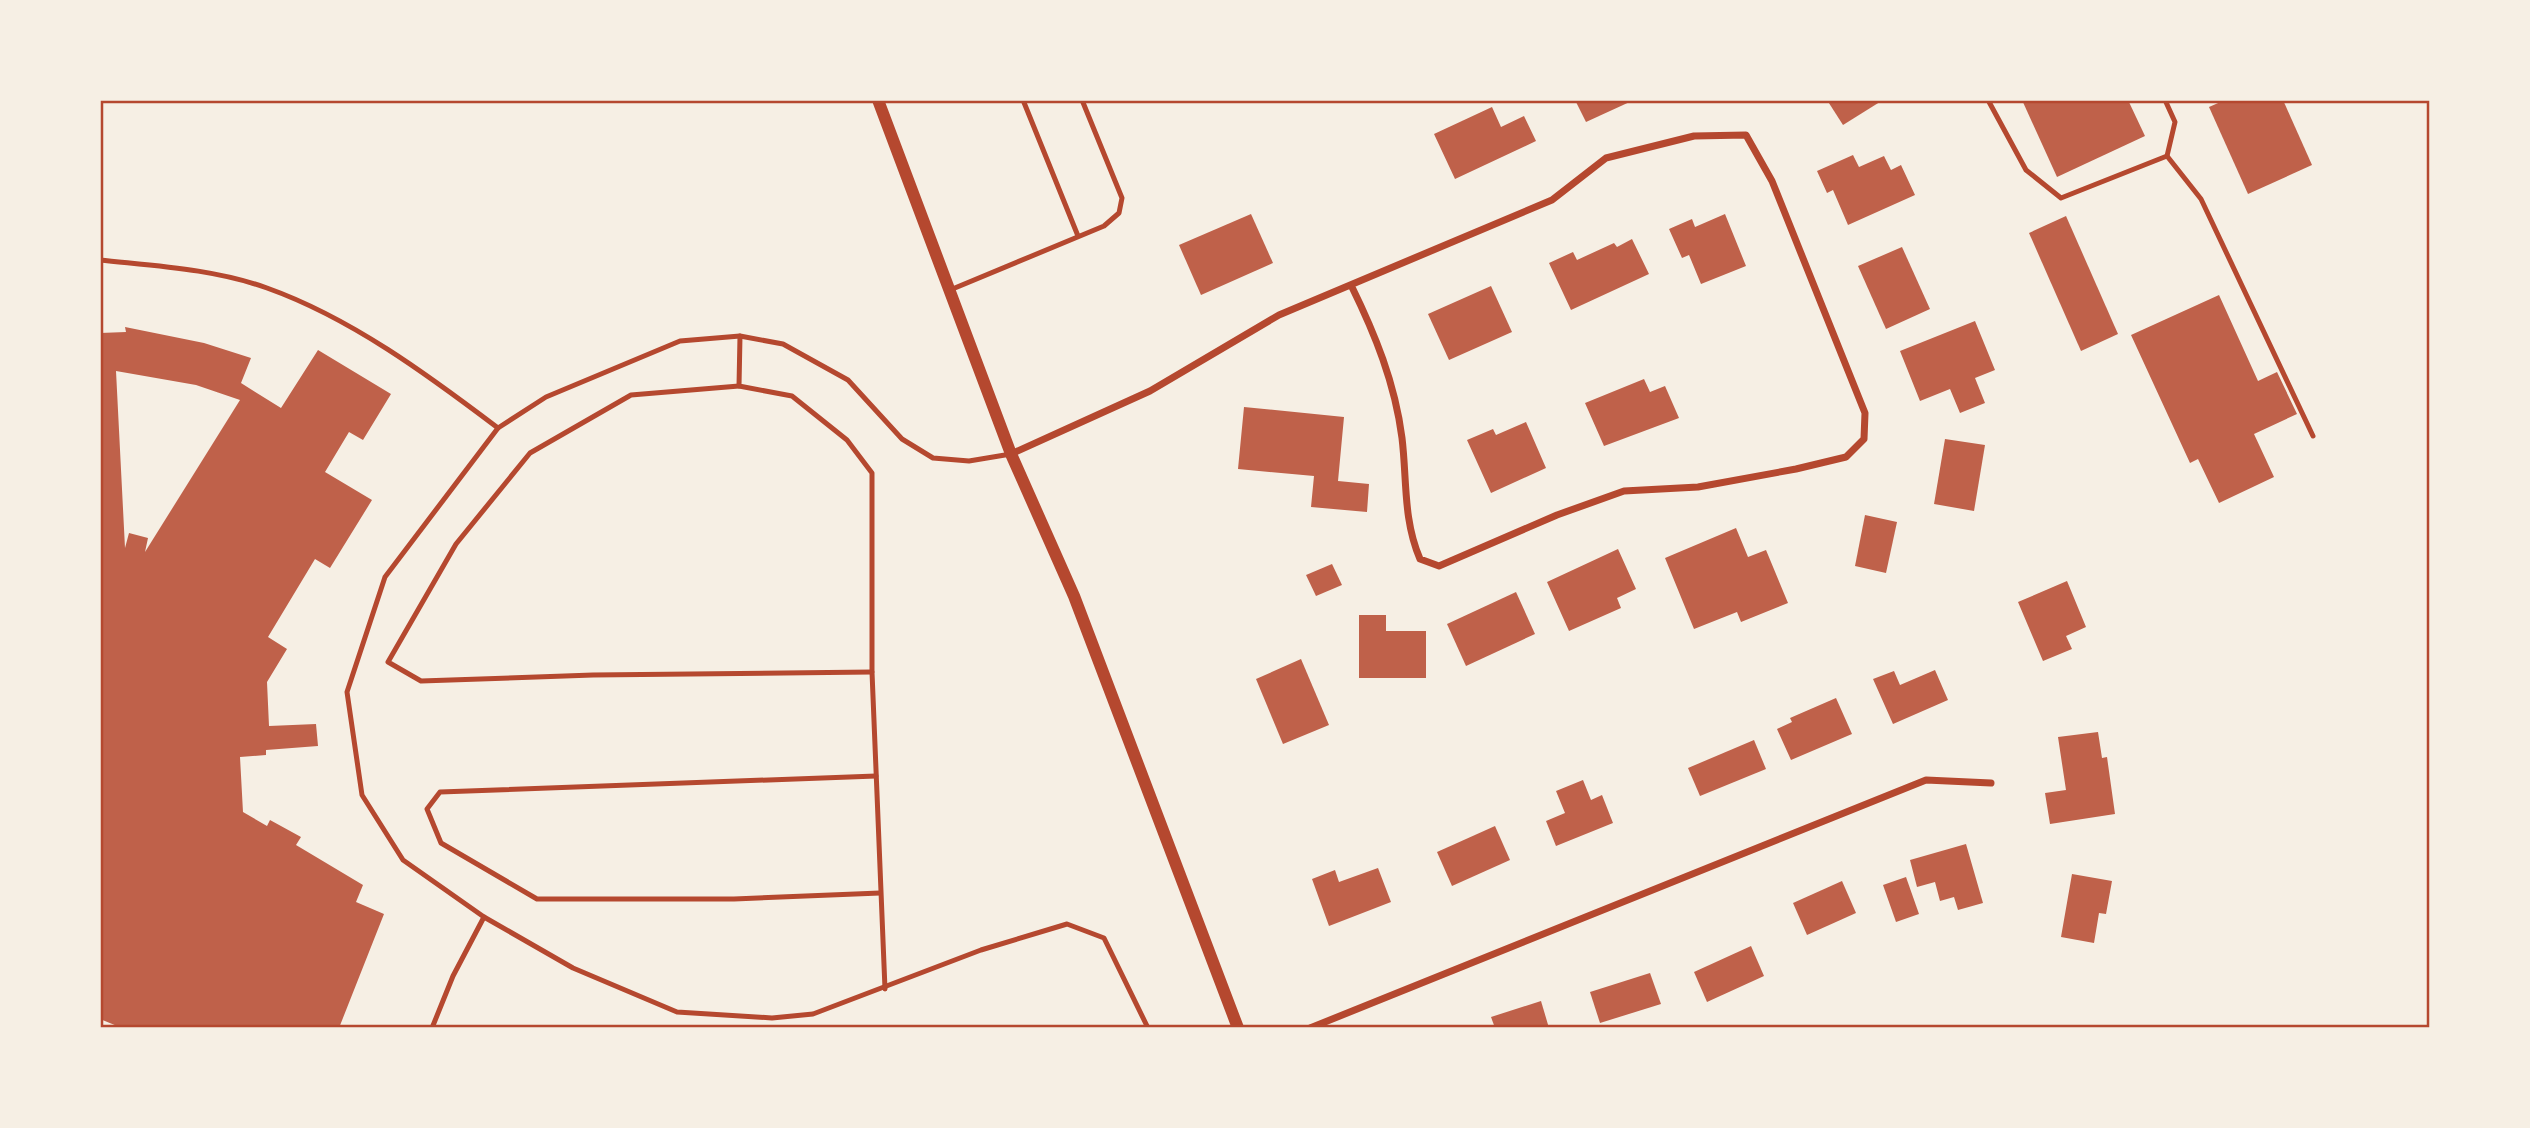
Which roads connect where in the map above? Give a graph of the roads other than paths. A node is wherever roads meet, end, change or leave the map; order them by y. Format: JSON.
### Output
{"nodes":[{"id":1,"x":878,"y":100,"type":"edge"},
{"id":2,"x":1023,"y":100,"type":"edge"},
{"id":3,"x":1083,"y":100,"type":"edge"},
{"id":4,"x":1988,"y":100,"type":"edge"},
{"id":5,"x":2165,"y":100,"type":"edge"},
{"id":6,"x":2167,"y":156,"type":"junction"},
{"id":7,"x":1078,"y":236,"type":"junction"},
{"id":8,"x":100,"y":260,"type":"edge"},
{"id":9,"x":1351,"y":285,"type":"junction"},
{"id":10,"x":949,"y":291,"type":"junction"},
{"id":11,"x":740,"y":336,"type":"junction"},
{"id":12,"x":739,"y":386,"type":"junction"},
{"id":13,"x":498,"y":428,"type":"junction"},
{"id":14,"x":2313,"y":436,"type":"dead end"},
{"id":15,"x":1011,"y":454,"type":"junction"},
{"id":16,"x":872,"y":672,"type":"junction"},
{"id":17,"x":876,"y":776,"type":"junction"},
{"id":18,"x":1992,"y":783,"type":"dead end"},
{"id":19,"x":880,"y":893,"type":"junction"},
{"id":20,"x":484,"y":917,"type":"junction"},
{"id":21,"x":886,"y":989,"type":"junction"},
{"id":22,"x":432,"y":1028,"type":"edge"},
{"id":23,"x":1148,"y":1028,"type":"edge"},
{"id":24,"x":1238,"y":1028,"type":"edge"},
{"id":25,"x":1310,"y":1028,"type":"edge"}],
"edges":[{"from":1,"to":10,"type":"street"},
{"from":2,"to":7,"type":"lane"},
{"from":3,"to":7,"type":"lane"},
{"from":4,"to":6,"type":"lane"},
{"from":5,"to":6,"type":"lane"},
{"from":6,"to":14,"type":"lane"},
{"from":7,"to":10,"type":"lane"},
{"from":8,"to":13,"type":"lane"},
{"from":9,"to":9,"type":"street"},
{"from":9,"to":15,"type":"street"},
{"from":10,"to":15,"type":"street"},
{"from":11,"to":12,"type":"lane"},
{"from":11,"to":13,"type":"lane"},
{"from":11,"to":15,"type":"lane"},
{"from":12,"to":16,"type":"lane"},
{"from":12,"to":16,"type":"lane"},
{"from":13,"to":20,"type":"lane"},
{"from":15,"to":24,"type":"street"},
{"from":16,"to":17,"type":"lane"},
{"from":17,"to":19,"type":"lane"},
{"from":17,"to":19,"type":"lane"},
{"from":18,"to":25,"type":"street"},
{"from":19,"to":21,"type":"lane"},
{"from":20,"to":21,"type":"lane"},
{"from":20,"to":22,"type":"lane"},
{"from":21,"to":23,"type":"lane"}]}
